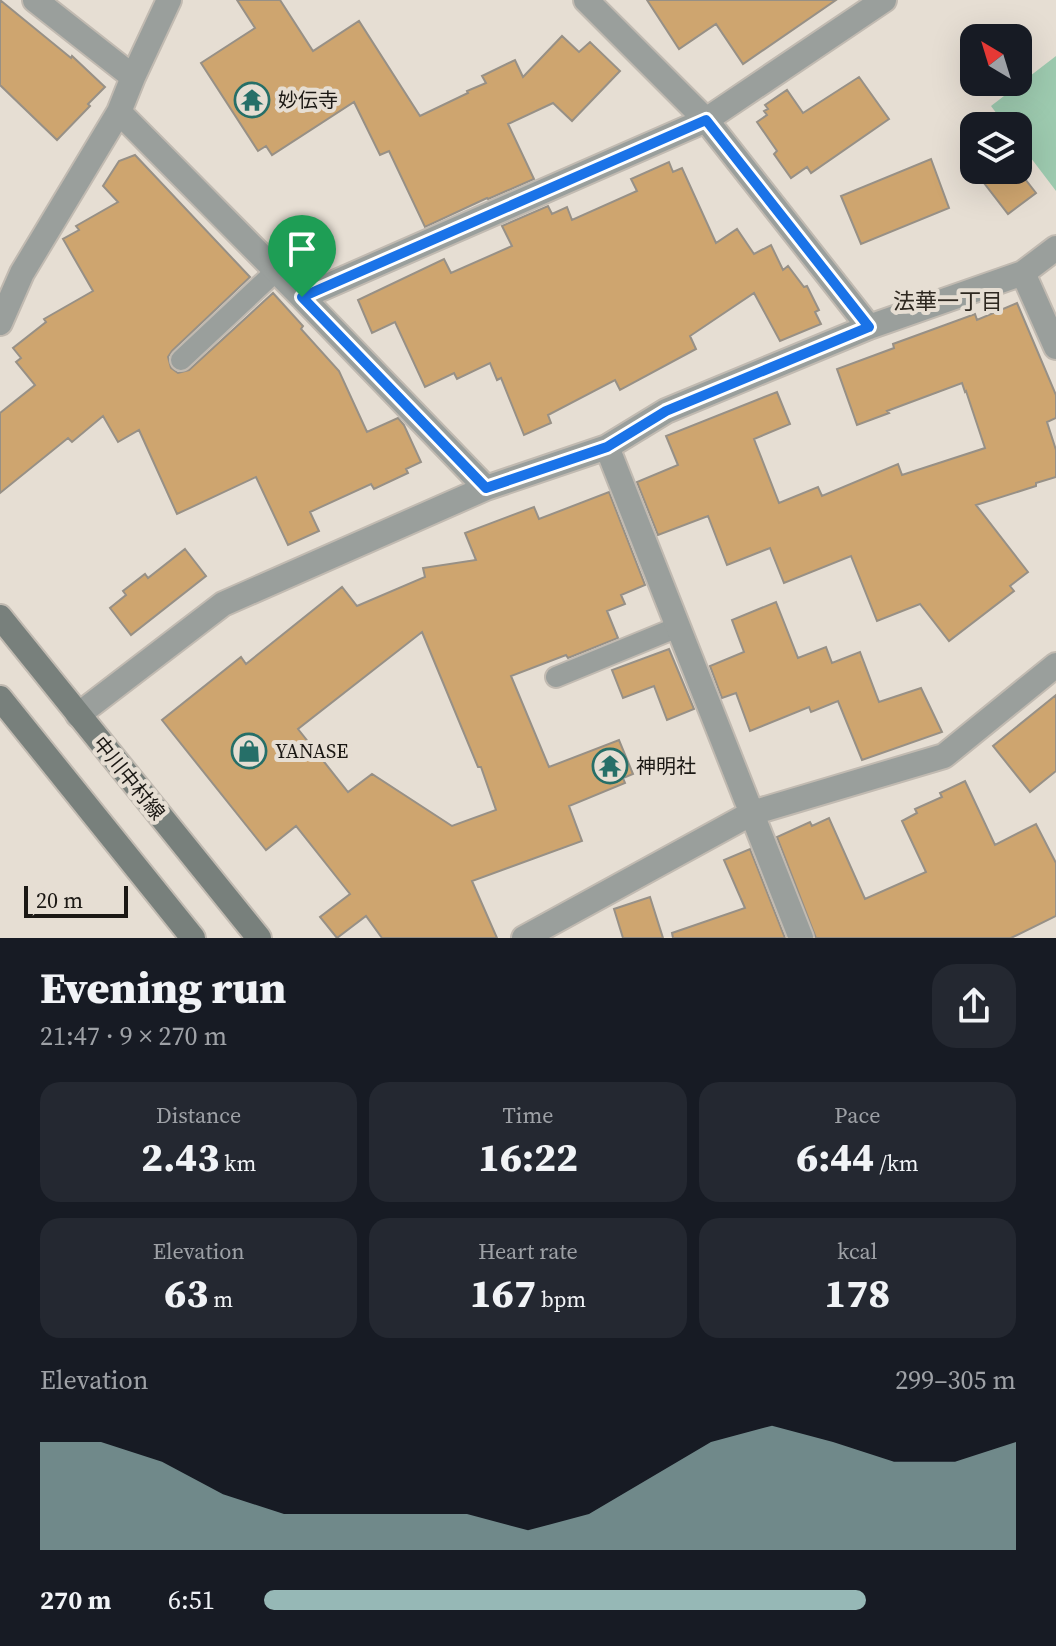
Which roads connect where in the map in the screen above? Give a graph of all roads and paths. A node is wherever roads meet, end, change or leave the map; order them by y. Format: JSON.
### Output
{"nodes":[{"id":1,"x":35,"y":0,"type":"edge"},
{"id":2,"x":169,"y":0,"type":"edge"},
{"id":3,"x":586,"y":0,"type":"edge"},
{"id":4,"x":884,"y":0,"type":"edge"},
{"id":5,"x":133,"y":77,"type":"junction"},
{"id":6,"x":119,"y":112,"type":"junction"},
{"id":7,"x":706,"y":120,"type":"junction"},
{"id":8,"x":1056,"y":248,"type":"edge"},
{"id":9,"x":276,"y":271,"type":"junction"},
{"id":10,"x":1023,"y":273,"type":"junction"},
{"id":11,"x":302,"y":297,"type":"junction"},
{"id":12,"x":0,"y":323,"type":"edge"},
{"id":13,"x":869,"y":327,"type":"junction"},
{"id":14,"x":1056,"y":347,"type":"edge"},
{"id":15,"x":181,"y":360,"type":"dead end"},
{"id":16,"x":607,"y":447,"type":"junction"},
{"id":17,"x":486,"y":488,"type":"junction"},
{"id":18,"x":0,"y":617,"type":"edge"},
{"id":19,"x":678,"y":627,"type":"junction"},
{"id":20,"x":1056,"y":665,"type":"edge"},
{"id":21,"x":556,"y":677,"type":"dead end"},
{"id":22,"x":0,"y":698,"type":"edge"},
{"id":23,"x":78,"y":715,"type":"junction"},
{"id":24,"x":752,"y":813,"type":"junction"},
{"id":25,"x":193,"y":938,"type":"edge"},
{"id":26,"x":259,"y":938,"type":"edge"},
{"id":27,"x":524,"y":938,"type":"edge"},
{"id":28,"x":801,"y":938,"type":"edge"}],
"edges":[{"from":1,"to":5,"type":"street"},
{"from":2,"to":5,"type":"street"},
{"from":3,"to":7,"type":"street"},
{"from":4,"to":7,"type":"street"},
{"from":5,"to":6,"type":"street"},
{"from":6,"to":9,"type":"street"},
{"from":6,"to":12,"type":"street"},
{"from":7,"to":11,"type":"street"},
{"from":7,"to":13,"type":"street"},
{"from":8,"to":10,"type":"street"},
{"from":9,"to":11,"type":"street"},
{"from":9,"to":15,"type":"lane"},
{"from":10,"to":13,"type":"street"},
{"from":10,"to":14,"type":"street"},
{"from":11,"to":17,"type":"street"},
{"from":13,"to":16,"type":"street"},
{"from":16,"to":17,"type":"street"},
{"from":16,"to":19,"type":"street"},
{"from":17,"to":23,"type":"street"},
{"from":18,"to":23,"type":"main road","name":"中川中村線"},
{"from":19,"to":21,"type":"lane"},
{"from":19,"to":24,"type":"street"},
{"from":20,"to":24,"type":"street"},
{"from":22,"to":25,"type":"main road"},
{"from":23,"to":26,"type":"main road","name":"中川中村線"},
{"from":24,"to":27,"type":"street"},
{"from":24,"to":28,"type":"street"}]}
